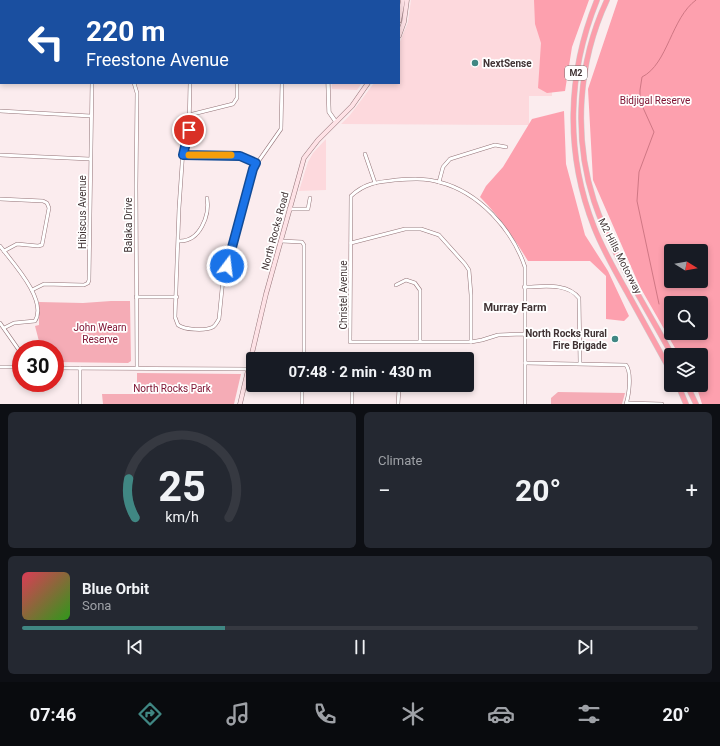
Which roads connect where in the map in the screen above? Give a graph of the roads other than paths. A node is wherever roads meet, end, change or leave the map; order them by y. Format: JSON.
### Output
{"nodes":[{"id":1,"x":403,"y":0,"type":"edge"},
{"id":2,"x":408,"y":0,"type":"edge"},
{"id":3,"x":597,"y":0,"type":"edge"},
{"id":4,"x":607,"y":0,"type":"edge"},
{"id":5,"x":400,"y":16,"type":"edge"},
{"id":6,"x":400,"y":33,"type":"edge"},
{"id":7,"x":92,"y":84,"type":"edge"},
{"id":8,"x":134,"y":84,"type":"edge"},
{"id":9,"x":190,"y":84,"type":"edge"},
{"id":10,"x":237,"y":84,"type":"edge"},
{"id":11,"x":282,"y":84,"type":"edge"},
{"id":12,"x":328,"y":84,"type":"edge"},
{"id":13,"x":367,"y":84,"type":"edge"},
{"id":14,"x":0,"y":111,"type":"edge"},
{"id":15,"x":189,"y":115,"type":"junction"},
{"id":16,"x":91,"y":116,"type":"junction"},
{"id":17,"x":336,"y":122,"type":"junction"},
{"id":18,"x":506,"y":147,"type":"dead end"},
{"id":19,"x":365,"y":154,"type":"dead end"},
{"id":20,"x":0,"y":155,"type":"edge"},
{"id":21,"x":183,"y":155,"type":"junction"},
{"id":22,"x":90,"y":159,"type":"junction"},
{"id":23,"x":256,"y":163,"type":"junction"},
{"id":24,"x":439,"y":182,"type":"junction"},
{"id":25,"x":374,"y":183,"type":"junction"},
{"id":26,"x":207,"y":198,"type":"dead end"},
{"id":27,"x":310,"y":198,"type":"dead end"},
{"id":28,"x":0,"y":199,"type":"edge"},
{"id":29,"x":289,"y":209,"type":"junction"},
{"id":30,"x":179,"y":241,"type":"junction"},
{"id":31,"x":281,"y":241,"type":"junction"},
{"id":32,"x":351,"y":243,"type":"junction"},
{"id":33,"x":0,"y":246,"type":"edge"},
{"id":34,"x":4,"y":251,"type":"junction"},
{"id":35,"x":396,"y":285,"type":"dead end"},
{"id":36,"x":524,"y":287,"type":"junction"},
{"id":37,"x":32,"y":290,"type":"junction"},
{"id":38,"x":136,"y":297,"type":"junction"},
{"id":39,"x":177,"y":297,"type":"junction"},
{"id":40,"x":0,"y":323,"type":"edge"},
{"id":41,"x":4,"y":328,"type":"junction"},
{"id":42,"x":524,"y":334,"type":"junction"},
{"id":43,"x":12,"y":340,"type":"edge"},
{"id":44,"x":420,"y":341,"type":"junction"},
{"id":45,"x":471,"y":342,"type":"junction"},
{"id":46,"x":668,"y":348,"type":"edge"},
{"id":47,"x":252,"y":352,"type":"edge"},
{"id":48,"x":304,"y":352,"type":"edge"},
{"id":49,"x":664,"y":359,"type":"edge"},
{"id":50,"x":525,"y":363,"type":"junction"},
{"id":51,"x":580,"y":363,"type":"junction"},
{"id":52,"x":0,"y":367,"type":"edge"},
{"id":53,"x":12,"y":367,"type":"edge"},
{"id":54,"x":64,"y":368,"type":"edge"},
{"id":55,"x":80,"y":368,"type":"junction"},
{"id":56,"x":136,"y":368,"type":"junction"},
{"id":57,"x":246,"y":369,"type":"edge"},
{"id":58,"x":246,"y":378,"type":"edge"},
{"id":59,"x":302,"y":392,"type":"edge"},
{"id":60,"x":352,"y":392,"type":"edge"},
{"id":61,"x":399,"y":392,"type":"edge"},
{"id":62,"x":681,"y":392,"type":"edge"},
{"id":63,"x":690,"y":392,"type":"edge"},
{"id":64,"x":80,"y":404,"type":"edge"},
{"id":65,"x":240,"y":404,"type":"edge"},
{"id":66,"x":302,"y":404,"type":"edge"},
{"id":67,"x":352,"y":404,"type":"edge"},
{"id":68,"x":398,"y":404,"type":"edge"},
{"id":69,"x":525,"y":404,"type":"edge"},
{"id":70,"x":626,"y":404,"type":"edge"},
{"id":71,"x":662,"y":404,"type":"edge"},
{"id":72,"x":686,"y":404,"type":"edge"},
{"id":73,"x":696,"y":404,"type":"edge"}],
"edges":[{"from":1,"to":5,"type":"main road"},
{"from":2,"to":6,"type":"main road"},
{"from":3,"to":49,"type":"highway","name":"M2 Hills Motorway","number":"M2"},
{"from":4,"to":46,"type":"highway","name":"M2 Hills Motorway","number":"M2"},
{"from":7,"to":16,"type":"street","name":"Hibiscus Avenue"},
{"from":8,"to":38,"type":"street","name":"Balaka Drive"},
{"from":9,"to":15,"type":"street"},
{"from":10,"to":15,"type":"street"},
{"from":11,"to":23,"type":"street"},
{"from":12,"to":17,"type":"street"},
{"from":13,"to":17,"type":"main road","name":"North Rocks Road"},
{"from":14,"to":16,"type":"street"},
{"from":15,"to":21,"type":"street"},
{"from":16,"to":22,"type":"street","name":"Hibiscus Avenue"},
{"from":17,"to":29,"type":"main road","name":"North Rocks Road"},
{"from":18,"to":24,"type":"street"},
{"from":19,"to":25,"type":"street"},
{"from":20,"to":22,"type":"street"},
{"from":21,"to":23,"type":"street"},
{"from":21,"to":30,"type":"street"},
{"from":22,"to":37,"type":"street","name":"Hibiscus Avenue"},
{"from":23,"to":39,"type":"street"},
{"from":24,"to":25,"type":"street"},
{"from":24,"to":36,"type":"street"},
{"from":25,"to":32,"type":"street","name":"Christel Avenue"},
{"from":26,"to":30,"type":"street"},
{"from":27,"to":29,"type":"street"},
{"from":28,"to":34,"type":"street"},
{"from":29,"to":31,"type":"main road","name":"North Rocks Road"},
{"from":30,"to":39,"type":"street"},
{"from":31,"to":47,"type":"main road","name":"North Rocks Road"},
{"from":31,"to":48,"type":"street"},
{"from":32,"to":44,"type":"street","name":"Christel Avenue"},
{"from":32,"to":45,"type":"street"},
{"from":33,"to":34,"type":"street"},
{"from":34,"to":37,"type":"street"},
{"from":35,"to":44,"type":"street"},
{"from":36,"to":42,"type":"street"},
{"from":36,"to":51,"type":"street"},
{"from":37,"to":41,"type":"street"},
{"from":38,"to":39,"type":"street"},
{"from":38,"to":56,"type":"street","name":"Balaka Drive"},
{"from":40,"to":41,"type":"street"},
{"from":41,"to":43,"type":"street"},
{"from":42,"to":45,"type":"street","name":"Christel Avenue"},
{"from":42,"to":50,"type":"street"},
{"from":44,"to":45,"type":"street","name":"Christel Avenue"},
{"from":50,"to":51,"type":"street"},
{"from":50,"to":69,"type":"street"},
{"from":51,"to":70,"type":"street"},
{"from":52,"to":53,"type":"street"},
{"from":54,"to":55,"type":"street"},
{"from":55,"to":56,"type":"street"},
{"from":55,"to":64,"type":"street"},
{"from":56,"to":57,"type":"street"},
{"from":58,"to":65,"type":"main road","name":"North Rocks Road"},
{"from":59,"to":66,"type":"street"},
{"from":60,"to":67,"type":"street"},
{"from":61,"to":68,"type":"street"},
{"from":62,"to":72,"type":"highway"},
{"from":63,"to":73,"type":"highway"},
{"from":70,"to":71,"type":"street"}]}
